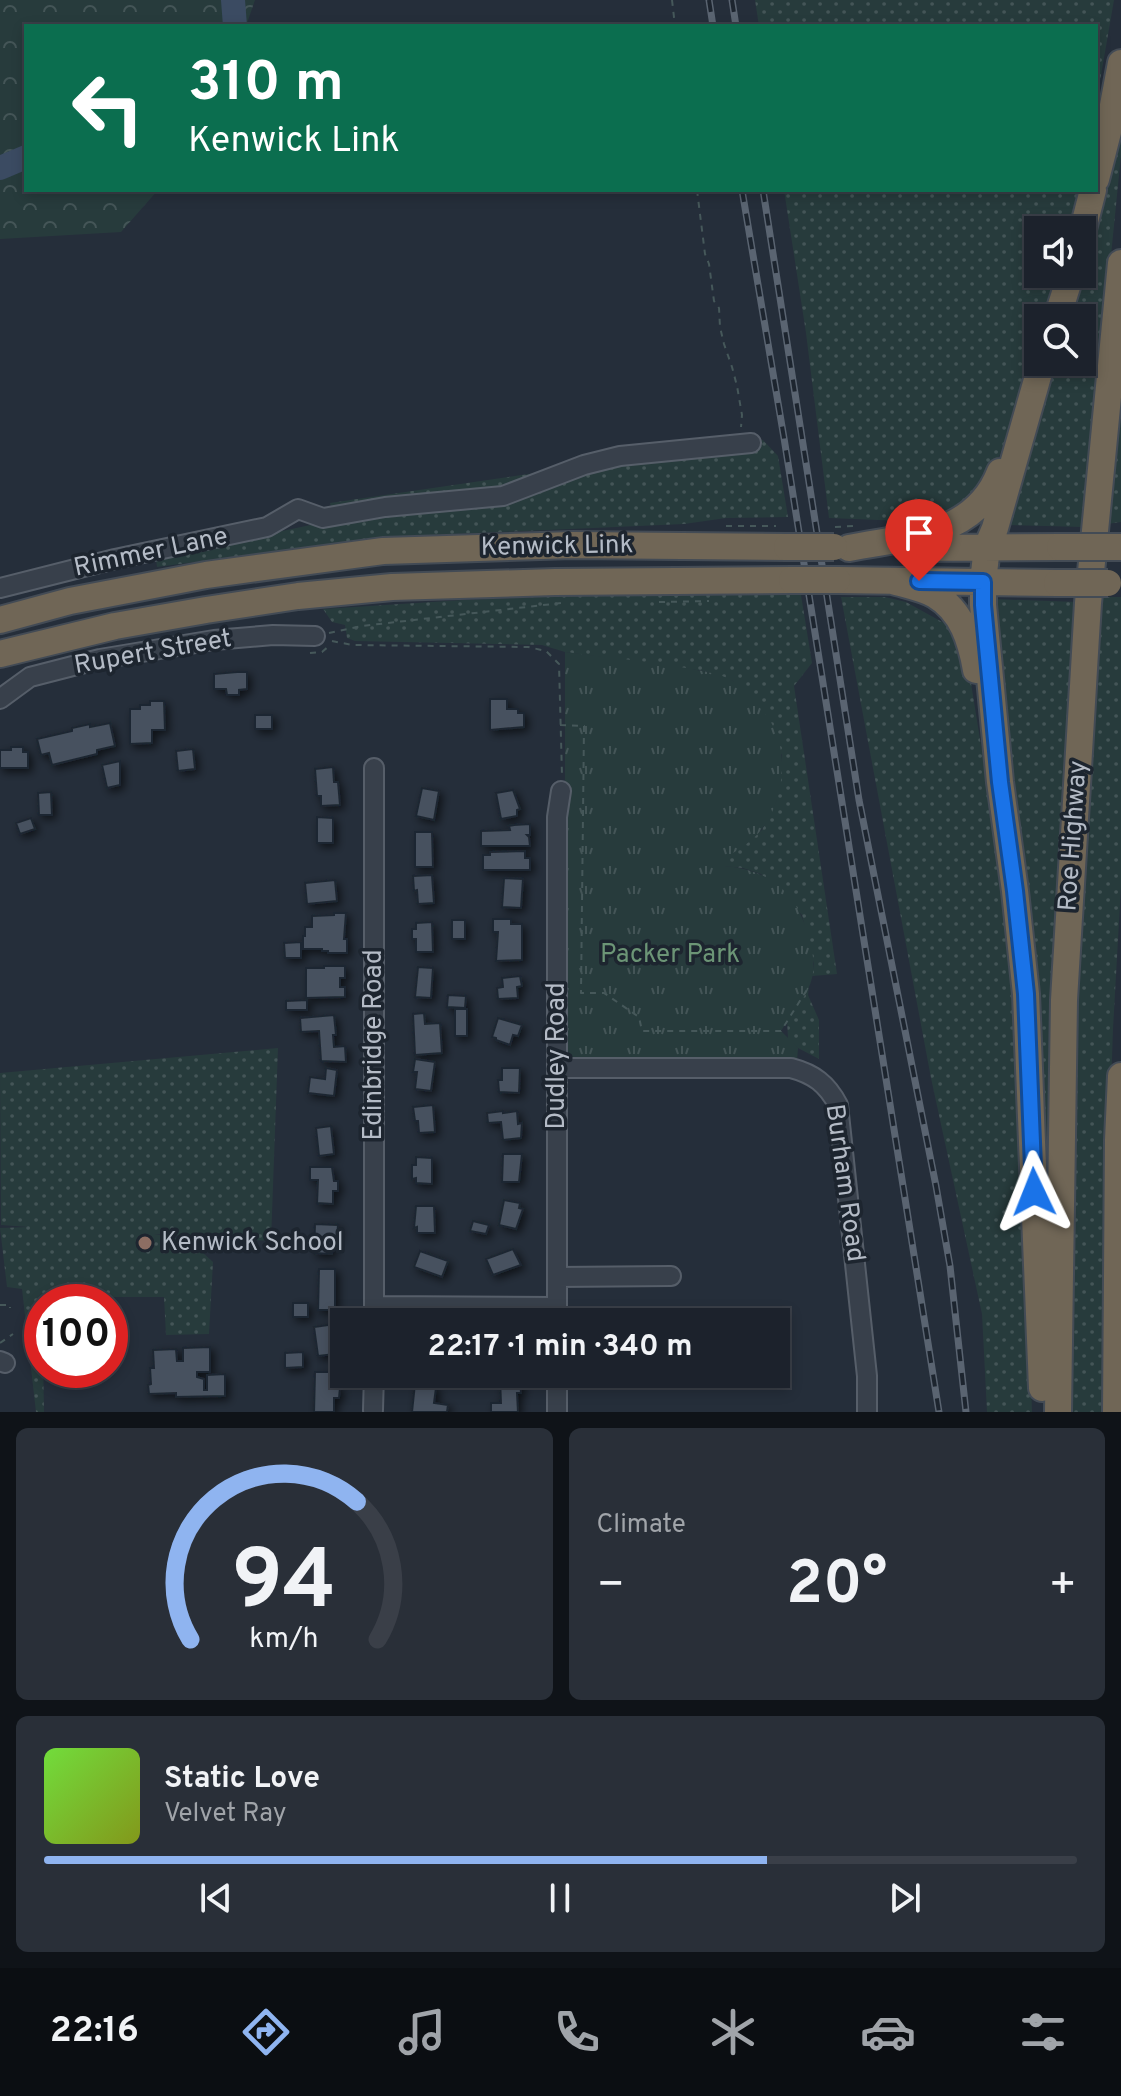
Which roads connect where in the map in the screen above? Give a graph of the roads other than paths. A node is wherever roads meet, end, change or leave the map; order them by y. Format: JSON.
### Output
{"nodes":[{"id":1,"x":1121,"y":63,"type":"edge"},
{"id":2,"x":1098,"y":171,"type":"edge"},
{"id":3,"x":1092,"y":192,"type":"edge"},
{"id":4,"x":1086,"y":216,"type":"edge"},
{"id":5,"x":1121,"y":263,"type":"edge"},
{"id":6,"x":1038,"y":376,"type":"edge"},
{"id":7,"x":1033,"y":390,"type":"junction"},
{"id":8,"x":746,"y":443,"type":"road end"},
{"id":9,"x":842,"y":547,"type":"junction"},
{"id":10,"x":987,"y":547,"type":"junction"},
{"id":11,"x":1121,"y":547,"type":"edge"},
{"id":12,"x":893,"y":581,"type":"junction"},
{"id":13,"x":983,"y":582,"type":"junction"},
{"id":14,"x":1121,"y":583,"type":"edge"},
{"id":15,"x":0,"y":588,"type":"edge"},
{"id":16,"x":0,"y":620,"type":"edge"},
{"id":17,"x":323,"y":638,"type":"road end"},
{"id":18,"x":0,"y":654,"type":"edge"},
{"id":19,"x":0,"y":699,"type":"edge"},
{"id":20,"x":374,"y":768,"type":"dead end"},
{"id":21,"x":1000,"y":782,"type":"junction"},
{"id":22,"x":561,"y":791,"type":"road end"},
{"id":23,"x":557,"y":1068,"type":"junction"},
{"id":24,"x":1121,"y":1076,"type":"edge"},
{"id":25,"x":1119,"y":1245,"type":"edge"},
{"id":26,"x":671,"y":1276,"type":"dead end"},
{"id":27,"x":557,"y":1277,"type":"junction"},
{"id":28,"x":374,"y":1308,"type":"edge"},
{"id":29,"x":557,"y":1308,"type":"edge"},
{"id":30,"x":374,"y":1388,"type":"edge"},
{"id":31,"x":557,"y":1388,"type":"edge"},
{"id":32,"x":373,"y":1410,"type":"dead end"},
{"id":33,"x":557,"y":1412,"type":"edge"},
{"id":34,"x":867,"y":1412,"type":"edge"},
{"id":35,"x":1043,"y":1412,"type":"edge"},
{"id":36,"x":1058,"y":1412,"type":"edge"},
{"id":37,"x":1116,"y":1412,"type":"edge"}],
"edges":[{"from":1,"to":2,"type":"highway"},
{"from":3,"to":4,"type":"highway"},
{"from":5,"to":36,"type":"highway","name":"Roe Highway"},
{"from":6,"to":7,"type":"highway"},
{"from":7,"to":9,"type":"highway"},
{"from":7,"to":10,"type":"highway"},
{"from":8,"to":15,"type":"street","name":"Rimmer Lane"},
{"from":9,"to":10,"type":"highway","name":"Kenwick Link"},
{"from":9,"to":16,"type":"highway","name":"Kenwick Link","bridge":true},
{"from":10,"to":11,"type":"highway","name":"Kenwick Link","bridge":true},
{"from":10,"to":13,"type":"highway"},
{"from":12,"to":13,"type":"highway","name":"Kenwick Link"},
{"from":12,"to":18,"type":"highway","name":"Kenwick Link","bridge":true},
{"from":12,"to":21,"type":"highway"},
{"from":13,"to":14,"type":"highway","name":"Kenwick Link","bridge":true},
{"from":13,"to":21,"type":"highway"},
{"from":17,"to":19,"type":"street","name":"Rupert Street"},
{"from":20,"to":28,"type":"street","name":"Edinbridge Road"},
{"from":21,"to":35,"type":"highway"},
{"from":22,"to":23,"type":"street","name":"Dudley Road"},
{"from":23,"to":27,"type":"street","name":"Dudley Road"},
{"from":23,"to":34,"type":"street","name":"Burham Road"},
{"from":24,"to":25,"type":"highway"},
{"from":25,"to":37,"type":"highway"},
{"from":26,"to":27,"type":"street"},
{"from":27,"to":29,"type":"street","name":"Dudley Road"},
{"from":30,"to":32,"type":"street"},
{"from":31,"to":33,"type":"street"}]}
